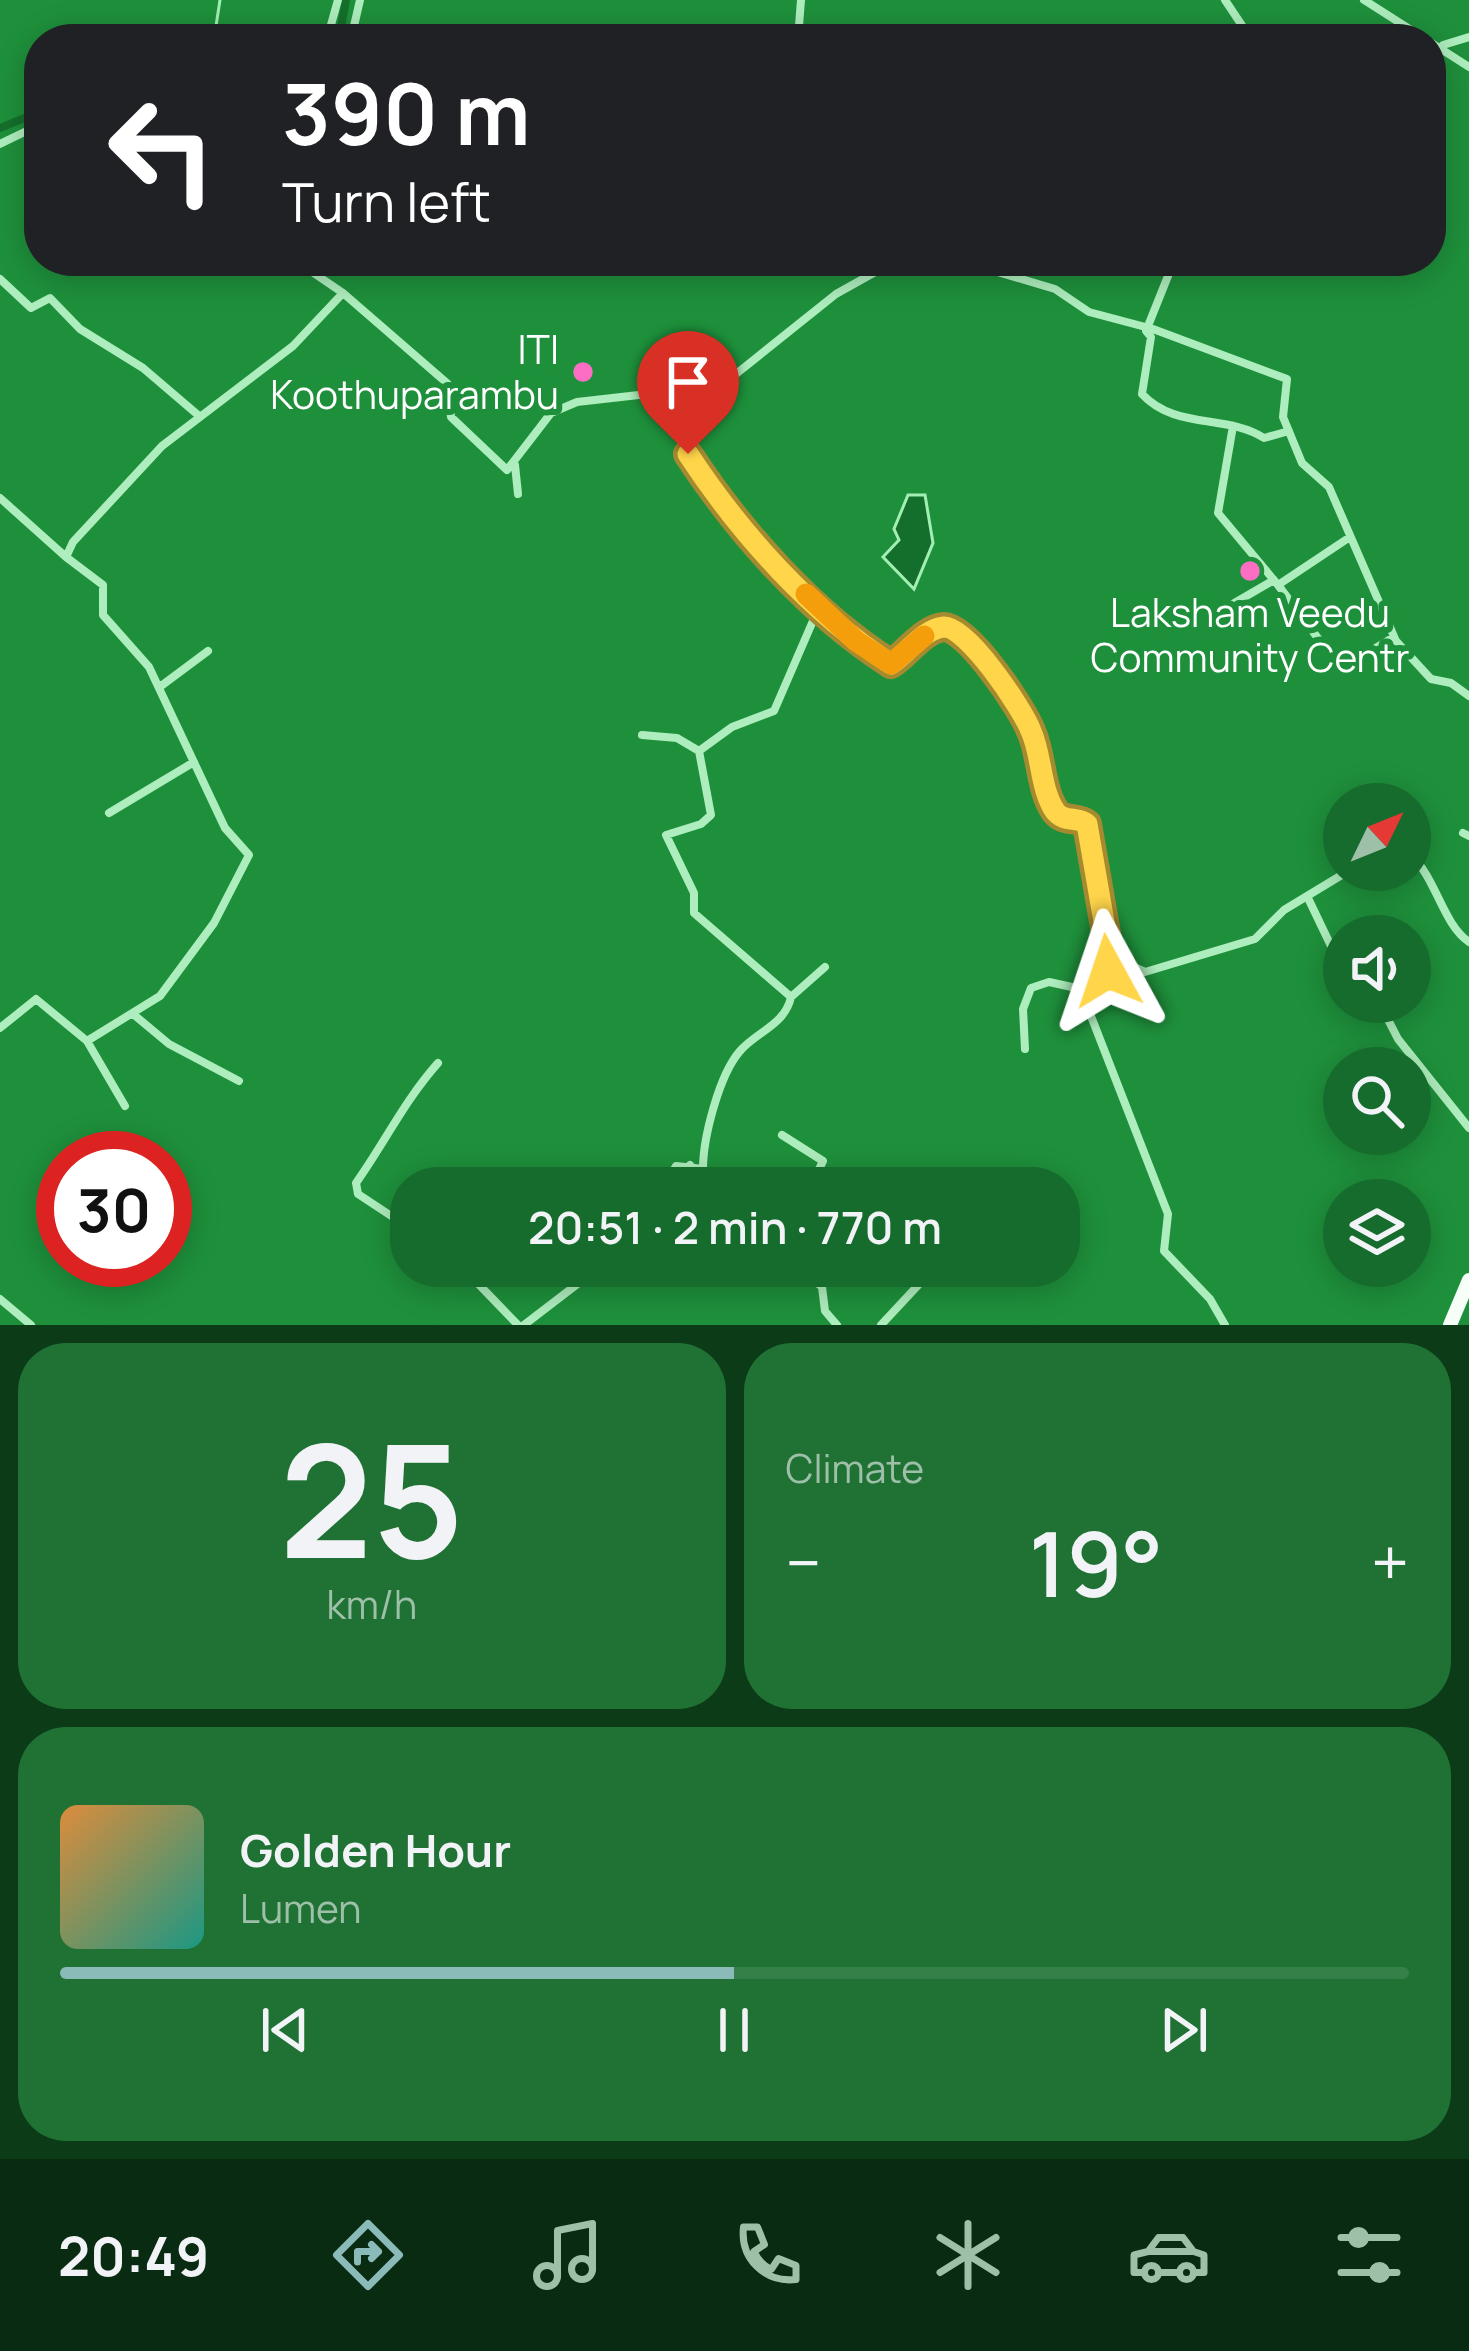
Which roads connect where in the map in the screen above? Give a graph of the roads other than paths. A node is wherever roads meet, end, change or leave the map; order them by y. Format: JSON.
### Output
{"nodes":[{"id":1,"x":1364,"y":0,"type":"edge"},
{"id":2,"x":1406,"y":24,"type":"edge"},
{"id":3,"x":1446,"y":48,"type":"edge"},
{"id":4,"x":1469,"y":67,"type":"edge"},
{"id":5,"x":318,"y":276,"type":"edge"},
{"id":6,"x":869,"y":276,"type":"edge"},
{"id":7,"x":1011,"y":276,"type":"edge"},
{"id":8,"x":1168,"y":276,"type":"edge"},
{"id":9,"x":0,"y":279,"type":"edge"},
{"id":10,"x":343,"y":293,"type":"junction"},
{"id":11,"x":1146,"y":331,"type":"junction"},
{"id":12,"x":674,"y":391,"type":"junction"},
{"id":13,"x":198,"y":415,"type":"junction"},
{"id":14,"x":1233,"y":426,"type":"junction"},
{"id":15,"x":1289,"y":431,"type":"junction"},
{"id":16,"x":515,"y":464,"type":"junction"},
{"id":17,"x":518,"y":494,"type":"dead end"},
{"id":18,"x":0,"y":498,"type":"edge"},
{"id":19,"x":1349,"y":537,"type":"junction"},
{"id":20,"x":66,"y":557,"type":"junction"},
{"id":21,"x":1276,"y":582,"type":"junction"},
{"id":22,"x":819,"y":607,"type":"junction"},
{"id":23,"x":1211,"y":616,"type":"dead end"},
{"id":24,"x":1394,"y":637,"type":"junction"},
{"id":25,"x":208,"y":651,"type":"dead end"},
{"id":26,"x":160,"y":686,"type":"junction"},
{"id":27,"x":1469,"y":696,"type":"edge"},
{"id":28,"x":641,"y":735,"type":"dead end"},
{"id":29,"x":699,"y":751,"type":"junction"},
{"id":30,"x":194,"y":761,"type":"junction"},
{"id":31,"x":109,"y":813,"type":"dead end"},
{"id":32,"x":1431,"y":876,"type":"edge"},
{"id":33,"x":1323,"y":885,"type":"edge"},
{"id":34,"x":1306,"y":896,"type":"junction"},
{"id":35,"x":1323,"y":930,"type":"edge"},
{"id":36,"x":1469,"y":942,"type":"edge"},
{"id":37,"x":825,"y":967,"type":"dead end"},
{"id":38,"x":1108,"y":971,"type":"junction"},
{"id":39,"x":1081,"y":989,"type":"junction"},
{"id":40,"x":791,"y":997,"type":"junction"},
{"id":41,"x":133,"y":1014,"type":"junction"},
{"id":42,"x":1390,"y":1023,"type":"edge"},
{"id":43,"x":0,"y":1028,"type":"edge"},
{"id":44,"x":87,"y":1041,"type":"junction"},
{"id":45,"x":1025,"y":1049,"type":"dead end"},
{"id":46,"x":438,"y":1063,"type":"dead end"},
{"id":47,"x":239,"y":1081,"type":"dead end"},
{"id":48,"x":125,"y":1106,"type":"dead end"},
{"id":49,"x":1469,"y":1129,"type":"edge"},
{"id":50,"x":782,"y":1135,"type":"dead end"},
{"id":51,"x":689,"y":1164,"type":"junction"},
{"id":52,"x":680,"y":1167,"type":"edge"},
{"id":53,"x":691,"y":1167,"type":"edge"},
{"id":54,"x":697,"y":1167,"type":"edge"},
{"id":55,"x":703,"y":1167,"type":"edge"},
{"id":56,"x":820,"y":1167,"type":"edge"},
{"id":57,"x":390,"y":1215,"type":"edge"},
{"id":58,"x":1469,"y":1280,"type":"edge"},
{"id":59,"x":482,"y":1287,"type":"edge"},
{"id":60,"x":572,"y":1287,"type":"edge"},
{"id":61,"x":823,"y":1287,"type":"edge"},
{"id":62,"x":916,"y":1287,"type":"edge"},
{"id":63,"x":0,"y":1299,"type":"edge"},
{"id":64,"x":31,"y":1325,"type":"edge"},
{"id":65,"x":520,"y":1325,"type":"edge"},
{"id":66,"x":837,"y":1325,"type":"edge"},
{"id":67,"x":881,"y":1325,"type":"edge"},
{"id":68,"x":1225,"y":1325,"type":"edge"},
{"id":69,"x":1450,"y":1325,"type":"edge"}],
"edges":[{"from":1,"to":2,"type":"street"},
{"from":3,"to":4,"type":"street"},
{"from":5,"to":10,"type":"street"},
{"from":6,"to":12,"type":"street"},
{"from":7,"to":11,"type":"street"},
{"from":8,"to":11,"type":"street"},
{"from":9,"to":13,"type":"street"},
{"from":10,"to":13,"type":"street"},
{"from":10,"to":16,"type":"street"},
{"from":11,"to":14,"type":"street"},
{"from":11,"to":15,"type":"street"},
{"from":12,"to":16,"type":"street"},
{"from":12,"to":22,"type":"street"},
{"from":13,"to":20,"type":"street"},
{"from":14,"to":15,"type":"street"},
{"from":14,"to":21,"type":"street"},
{"from":15,"to":19,"type":"street"},
{"from":16,"to":17,"type":"street"},
{"from":18,"to":20,"type":"street"},
{"from":19,"to":21,"type":"street"},
{"from":19,"to":24,"type":"street"},
{"from":20,"to":26,"type":"street"},
{"from":21,"to":23,"type":"street"},
{"from":21,"to":24,"type":"street"},
{"from":22,"to":29,"type":"street"},
{"from":22,"to":38,"type":"street"},
{"from":24,"to":27,"type":"street"},
{"from":25,"to":26,"type":"street"},
{"from":26,"to":30,"type":"street"},
{"from":28,"to":29,"type":"street"},
{"from":29,"to":40,"type":"street"},
{"from":30,"to":31,"type":"street"},
{"from":30,"to":41,"type":"street"},
{"from":32,"to":36,"type":"street"},
{"from":33,"to":34,"type":"street"},
{"from":34,"to":35,"type":"street"},
{"from":34,"to":38,"type":"street"},
{"from":37,"to":40,"type":"street"},
{"from":38,"to":39,"type":"street"},
{"from":39,"to":45,"type":"street"},
{"from":39,"to":68,"type":"street"},
{"from":40,"to":55,"type":"street"},
{"from":41,"to":44,"type":"street"},
{"from":41,"to":47,"type":"street"},
{"from":42,"to":49,"type":"street"},
{"from":43,"to":44,"type":"street"},
{"from":44,"to":48,"type":"street"},
{"from":46,"to":57,"type":"street"},
{"from":50,"to":56,"type":"street"},
{"from":51,"to":52,"type":"street"},
{"from":51,"to":53,"type":"street"},
{"from":51,"to":54,"type":"street"},
{"from":58,"to":69,"type":"main road"},
{"from":59,"to":65,"type":"street"},
{"from":60,"to":65,"type":"street"},
{"from":61,"to":66,"type":"street"},
{"from":62,"to":67,"type":"street"},
{"from":63,"to":64,"type":"street"}]}
